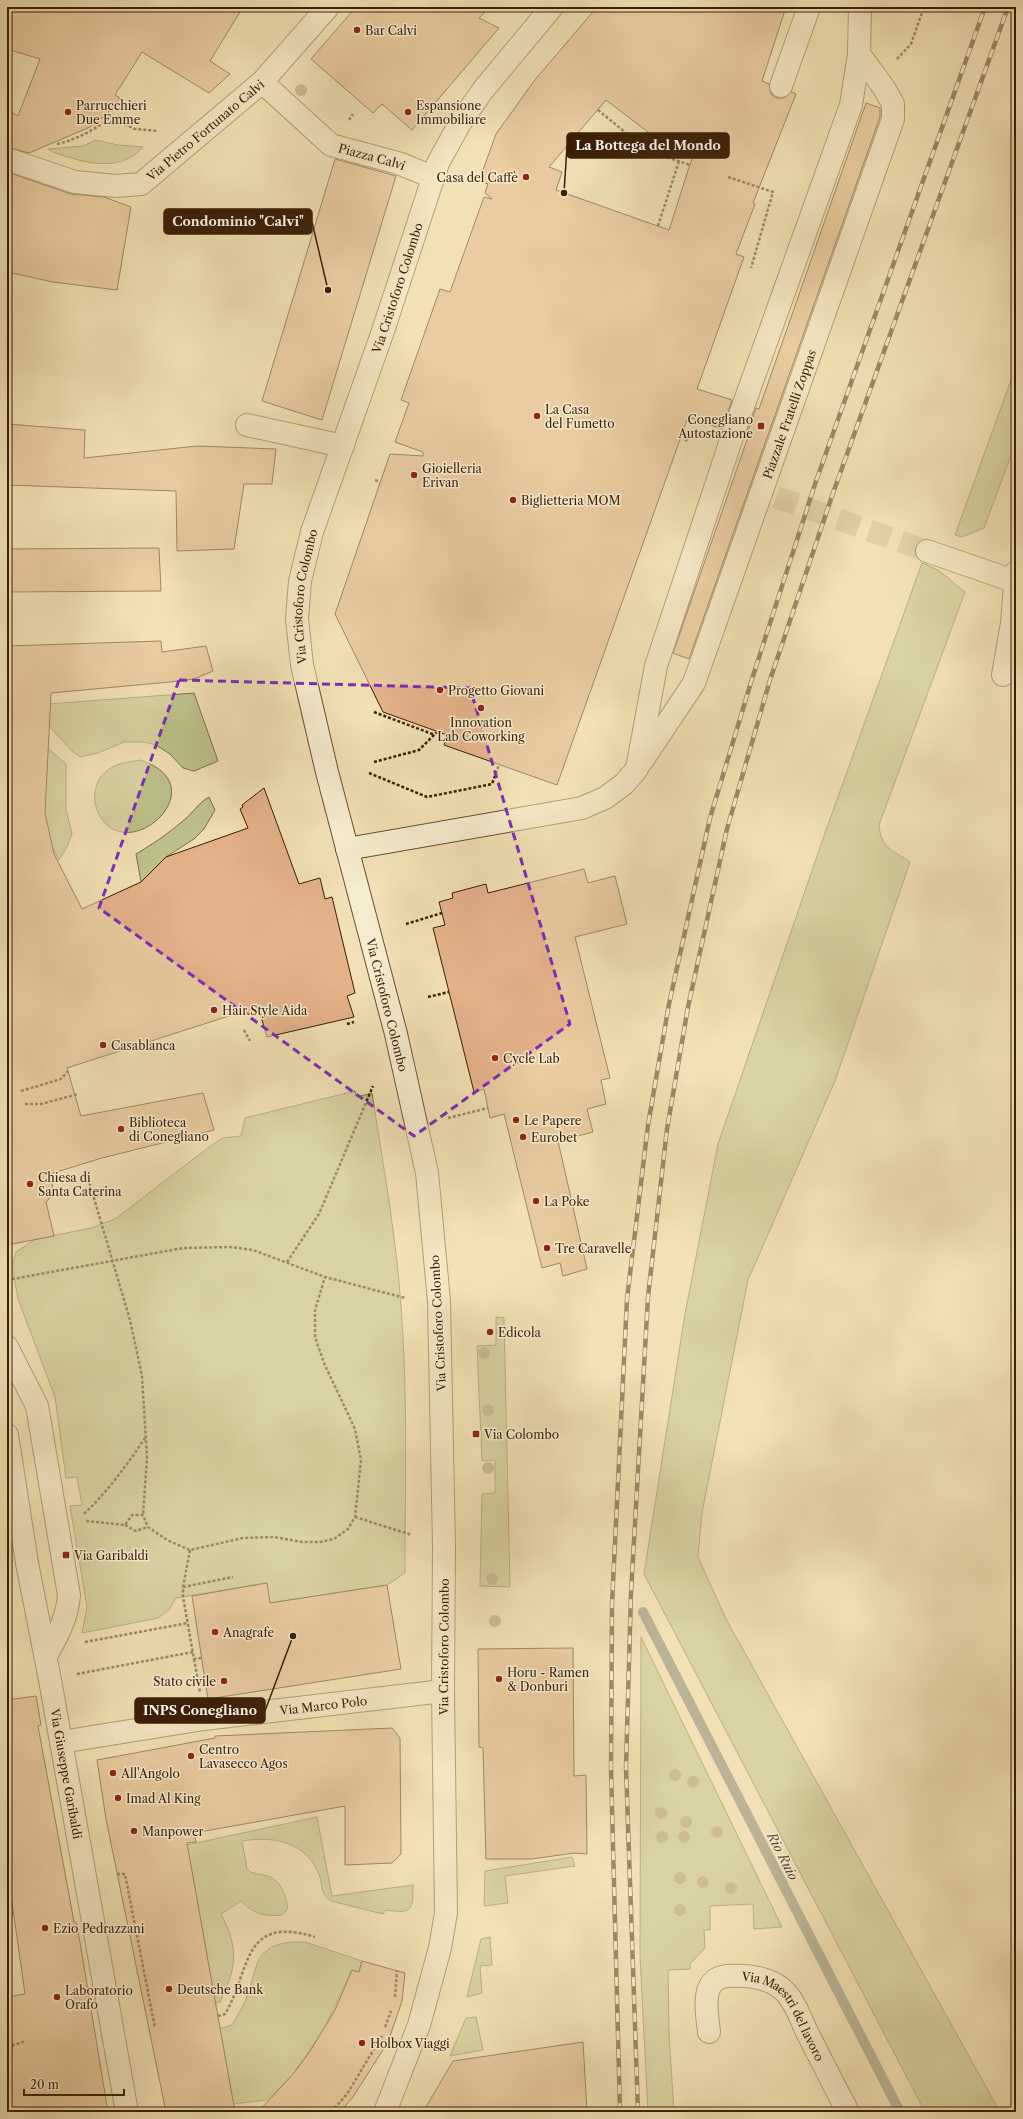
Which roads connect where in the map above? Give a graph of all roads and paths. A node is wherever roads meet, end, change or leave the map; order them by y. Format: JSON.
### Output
{"nodes":[{"id":1,"x":328,"y":7,"type":"edge"},
{"id":2,"x":552,"y":7,"type":"edge"},
{"id":3,"x":809,"y":7,"type":"edge"},
{"id":4,"x":860,"y":7,"type":"edge"},
{"id":5,"x":924,"y":7,"type":"edge"},
{"id":6,"x":929,"y":7,"type":"edge"},
{"id":7,"x":933,"y":7,"type":"edge"},
{"id":8,"x":859,"y":54,"type":"junction"},
{"id":9,"x":895,"y":60,"type":"dead end"},
{"id":10,"x":262,"y":82,"type":"junction"},
{"id":11,"x":781,"y":86,"type":"dead end"},
{"id":12,"x":598,"y":110,"type":"dead end"},
{"id":13,"x":148,"y":131,"type":"dead end"},
{"id":14,"x":56,"y":145,"type":"dead end"},
{"id":15,"x":7,"y":159,"type":"edge"},
{"id":16,"x":679,"y":161,"type":"junction"},
{"id":17,"x":690,"y":165,"type":"dead end"},
{"id":18,"x":433,"y":177,"type":"junction"},
{"id":19,"x":728,"y":177,"type":"dead end"},
{"id":20,"x":658,"y":226,"type":"dead end"},
{"id":21,"x":751,"y":268,"type":"dead end"},
{"id":22,"x":247,"y":425,"type":"dead end"},
{"id":23,"x":680,"y":438,"type":"dead end"},
{"id":24,"x":688,"y":441,"type":"dead end"},
{"id":25,"x":343,"y":446,"type":"junction"},
{"id":26,"x":375,"y":480,"type":"dead end"},
{"id":27,"x":380,"y":482,"type":"dead end"},
{"id":28,"x":927,"y":551,"type":"tunnel mouth"},
{"id":29,"x":1015,"y":576,"type":"edge"},
{"id":30,"x":1014,"y":624,"type":"edge"},
{"id":31,"x":1003,"y":675,"type":"dead end"},
{"id":32,"x":374,"y":712,"type":"dead end"},
{"id":33,"x":438,"y":732,"type":"dead end"},
{"id":34,"x":435,"y":735,"type":"junction"},
{"id":35,"x":374,"y":762,"type":"dead end"},
{"id":36,"x":499,"y":764,"type":"dead end"},
{"id":37,"x":637,"y":769,"type":"junction"},
{"id":38,"x":369,"y":773,"type":"dead end"},
{"id":39,"x":347,"y":848,"type":"junction"},
{"id":40,"x":442,"y":913,"type":"dead end"},
{"id":41,"x":406,"y":924,"type":"dead end"},
{"id":42,"x":449,"y":992,"type":"dead end"},
{"id":43,"x":428,"y":997,"type":"dead end"},
{"id":44,"x":354,"y":1022,"type":"dead end"},
{"id":45,"x":347,"y":1024,"type":"dead end"},
{"id":46,"x":244,"y":1030,"type":"dead end"},
{"id":47,"x":250,"y":1041,"type":"dead end"},
{"id":48,"x":68,"y":1071,"type":"dead end"},
{"id":49,"x":373,"y":1086,"type":"dead end"},
{"id":50,"x":21,"y":1091,"type":"dead end"},
{"id":51,"x":78,"y":1094,"type":"dead end"},
{"id":52,"x":25,"y":1104,"type":"dead end"},
{"id":53,"x":488,"y":1108,"type":"dead end"},
{"id":54,"x":448,"y":1118,"type":"dead end"},
{"id":55,"x":88,"y":1178,"type":"dead end"},
{"id":56,"x":112,"y":1261,"type":"junction"},
{"id":57,"x":287,"y":1262,"type":"junction"},
{"id":58,"x":325,"y":1277,"type":"junction"},
{"id":59,"x":7,"y":1280,"type":"edge"},
{"id":60,"x":405,"y":1298,"type":"dead end"},
{"id":61,"x":7,"y":1348,"type":"edge"},
{"id":62,"x":7,"y":1435,"type":"edge"},
{"id":63,"x":146,"y":1438,"type":"junction"},
{"id":64,"x":84,"y":1515,"type":"dead end"},
{"id":65,"x":143,"y":1515,"type":"junction"},
{"id":66,"x":355,"y":1517,"type":"junction"},
{"id":67,"x":78,"y":1520,"type":"dead end"},
{"id":68,"x":125,"y":1525,"type":"junction"},
{"id":69,"x":148,"y":1526,"type":"junction"},
{"id":70,"x":412,"y":1535,"type":"dead end"},
{"id":71,"x":190,"y":1550,"type":"junction"},
{"id":72,"x":233,"y":1577,"type":"dead end"},
{"id":73,"x":183,"y":1587,"type":"junction"},
{"id":74,"x":188,"y":1623,"type":"junction"},
{"id":75,"x":81,"y":1640,"type":"dead end"},
{"id":76,"x":193,"y":1652,"type":"junction"},
{"id":77,"x":46,"y":1656,"type":"junction"},
{"id":78,"x":201,"y":1658,"type":"dead end"},
{"id":79,"x":194,"y":1659,"type":"junction"},
{"id":80,"x":71,"y":1675,"type":"dead end"},
{"id":81,"x":198,"y":1680,"type":"dead end"},
{"id":82,"x":443,"y":1691,"type":"junction"},
{"id":83,"x":61,"y":1742,"type":"junction"},
{"id":84,"x":118,"y":1874,"type":"dead end"},
{"id":85,"x":14,"y":1913,"type":"dead end"},
{"id":86,"x":7,"y":1914,"type":"edge"},
{"id":87,"x":315,"y":1937,"type":"dead end"},
{"id":88,"x":397,"y":1971,"type":"dead end"},
{"id":89,"x":395,"y":2001,"type":"dead end"},
{"id":90,"x":392,"y":2008,"type":"dead end"},
{"id":91,"x":218,"y":2016,"type":"dead end"},
{"id":92,"x":155,"y":2028,"type":"dead end"},
{"id":93,"x":709,"y":2032,"type":"dead end"},
{"id":94,"x":26,"y":2041,"type":"dead end"},
{"id":95,"x":7,"y":2047,"type":"edge"},
{"id":96,"x":404,"y":2062,"type":"junction"},
{"id":97,"x":127,"y":2112,"type":"edge"},
{"id":98,"x":332,"y":2112,"type":"edge"},
{"id":99,"x":368,"y":2112,"type":"edge"},
{"id":100,"x":385,"y":2112,"type":"edge"},
{"id":101,"x":848,"y":2112,"type":"edge"}],
"edges":[{"from":1,"to":10,"type":"street","name":"Via Pietro Fortunato Calvi"},
{"from":2,"to":18,"type":"street","name":"Via Cristoforo Colombo"},
{"from":3,"to":11,"type":"street"},
{"from":4,"to":8,"type":"street"},
{"from":5,"to":9,"type":"path"},
{"from":6,"to":7,"type":"path"},
{"from":8,"to":37,"type":"street"},
{"from":8,"to":37,"type":"street","name":"Piazzale Fratelli Zoppas"},
{"from":10,"to":15,"type":"street","name":"Via Pietro Fortunato Calvi"},
{"from":10,"to":18,"type":"street","name":"Piazza Calvi"},
{"from":12,"to":16,"type":"path"},
{"from":13,"to":14,"type":"path"},
{"from":16,"to":17,"type":"path"},
{"from":16,"to":20,"type":"path"},
{"from":18,"to":25,"type":"street","name":"Via Cristoforo Colombo"},
{"from":19,"to":21,"type":"path"},
{"from":22,"to":25,"type":"street"},
{"from":23,"to":24,"type":"path"},
{"from":25,"to":39,"type":"street","name":"Via Cristoforo Colombo"},
{"from":26,"to":27,"type":"path"},
{"from":28,"to":29,"type":"street"},
{"from":29,"to":30,"type":"street"},
{"from":30,"to":31,"type":"street"},
{"from":32,"to":34,"type":"path"},
{"from":33,"to":34,"type":"path"},
{"from":34,"to":35,"type":"path"},
{"from":36,"to":38,"type":"path"},
{"from":37,"to":39,"type":"street","name":"Piazzale Fratelli Zoppas"},
{"from":39,"to":82,"type":"street","name":"Via Cristoforo Colombo"},
{"from":40,"to":41,"type":"path"},
{"from":42,"to":43,"type":"path"},
{"from":44,"to":45,"type":"path"},
{"from":46,"to":47,"type":"path"},
{"from":48,"to":50,"type":"path"},
{"from":49,"to":57,"type":"path"},
{"from":51,"to":52,"type":"path"},
{"from":53,"to":54,"type":"path"},
{"from":55,"to":56,"type":"path"},
{"from":56,"to":57,"type":"path"},
{"from":56,"to":59,"type":"path"},
{"from":56,"to":63,"type":"path"},
{"from":57,"to":58,"type":"path"},
{"from":58,"to":60,"type":"path"},
{"from":58,"to":66,"type":"path"},
{"from":61,"to":77,"type":"street"},
{"from":62,"to":77,"type":"street","name":"Via Giuseppe Garibaldi"},
{"from":63,"to":64,"type":"path"},
{"from":63,"to":65,"type":"path"},
{"from":65,"to":68,"type":"path"},
{"from":65,"to":69,"type":"path"},
{"from":66,"to":70,"type":"path"},
{"from":66,"to":71,"type":"path"},
{"from":67,"to":68,"type":"path"},
{"from":68,"to":69,"type":"path"},
{"from":69,"to":71,"type":"path"},
{"from":71,"to":73,"type":"path"},
{"from":72,"to":73,"type":"path"},
{"from":73,"to":74,"type":"path"},
{"from":74,"to":75,"type":"path"},
{"from":74,"to":76,"type":"path"},
{"from":76,"to":79,"type":"path"},
{"from":76,"to":80,"type":"path"},
{"from":77,"to":83,"type":"street","name":"Via Giuseppe Garibaldi"},
{"from":78,"to":79,"type":"path"},
{"from":79,"to":81,"type":"path"},
{"from":82,"to":83,"type":"street","name":"Via Marco Polo"},
{"from":82,"to":96,"type":"street","name":"Via Cristoforo Colombo"},
{"from":83,"to":97,"type":"street","name":"Via Giuseppe Garibaldi"},
{"from":84,"to":92,"type":"path"},
{"from":85,"to":86,"type":"path"},
{"from":87,"to":91,"type":"path"},
{"from":88,"to":89,"type":"path"},
{"from":90,"to":98,"type":"path"},
{"from":93,"to":101,"type":"street","name":"Via Maestri del lavoro"},
{"from":94,"to":95,"type":"path"},
{"from":96,"to":99,"type":"street","name":"Via Cristoforo Colombo"},
{"from":96,"to":100,"type":"street","name":"Via Cristoforo Colombo"}]}
